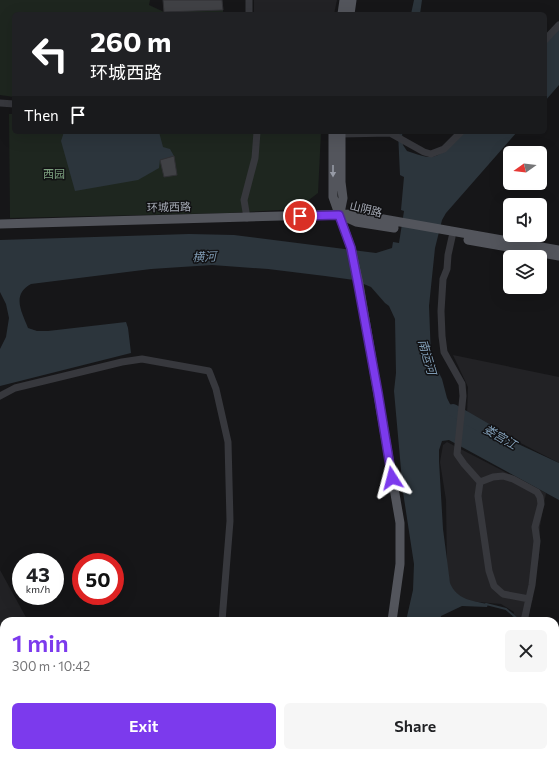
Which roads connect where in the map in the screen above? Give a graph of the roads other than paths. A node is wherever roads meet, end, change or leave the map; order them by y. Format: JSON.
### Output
{"nodes":[{"id":1,"x":249,"y":0,"type":"edge"},
{"id":2,"x":344,"y":0,"type":"edge"},
{"id":3,"x":352,"y":0,"type":"edge"},
{"id":4,"x":249,"y":12,"type":"edge"},
{"id":5,"x":342,"y":12,"type":"edge"},
{"id":6,"x":350,"y":12,"type":"edge"},
{"id":7,"x":559,"y":25,"type":"edge"},
{"id":8,"x":547,"y":38,"type":"edge"},
{"id":9,"x":0,"y":104,"type":"edge"},
{"id":10,"x":12,"y":104,"type":"edge"},
{"id":11,"x":257,"y":134,"type":"edge"},
{"id":12,"x":338,"y":134,"type":"edge"},
{"id":13,"x":392,"y":134,"type":"edge"},
{"id":14,"x":459,"y":134,"type":"edge"},
{"id":15,"x":339,"y":215,"type":"junction"},
{"id":16,"x":247,"y":218,"type":"junction"},
{"id":17,"x":0,"y":224,"type":"edge"},
{"id":18,"x":439,"y":232,"type":"junction"},
{"id":19,"x":452,"y":237,"type":"junction"},
{"id":20,"x":559,"y":250,"type":"edge"},
{"id":21,"x":559,"y":256,"type":"edge"},
{"id":22,"x":0,"y":396,"type":"edge"},
{"id":23,"x":480,"y":482,"type":"junction"},
{"id":24,"x":528,"y":599,"type":"junction"},
{"id":25,"x":222,"y":617,"type":"edge"},
{"id":26,"x":393,"y":617,"type":"edge"},
{"id":27,"x":525,"y":617,"type":"edge"}],
"edges":[{"from":1,"to":4,"type":"street"},
{"from":2,"to":5,"type":"main road"},
{"from":3,"to":6,"type":"main road"},
{"from":7,"to":8,"type":"street"},
{"from":9,"to":10,"type":"street"},
{"from":11,"to":16,"type":"street"},
{"from":12,"to":15,"type":"main road"},
{"from":13,"to":14,"type":"street"},
{"from":15,"to":16,"type":"main road","name":"环城西路"},
{"from":15,"to":18,"type":"main road","name":"山阴路"},
{"from":15,"to":26,"type":"main road"},
{"from":16,"to":17,"type":"main road","name":"环城西路"},
{"from":18,"to":19,"type":"main road","name":"山阴路"},
{"from":18,"to":20,"type":"main road","name":"山阴路"},
{"from":19,"to":21,"type":"main road","name":"山阴路"},
{"from":19,"to":23,"type":"street"},
{"from":22,"to":25,"type":"street"},
{"from":23,"to":24,"type":"street"},
{"from":23,"to":24,"type":"street"},
{"from":24,"to":27,"type":"street"}]}
